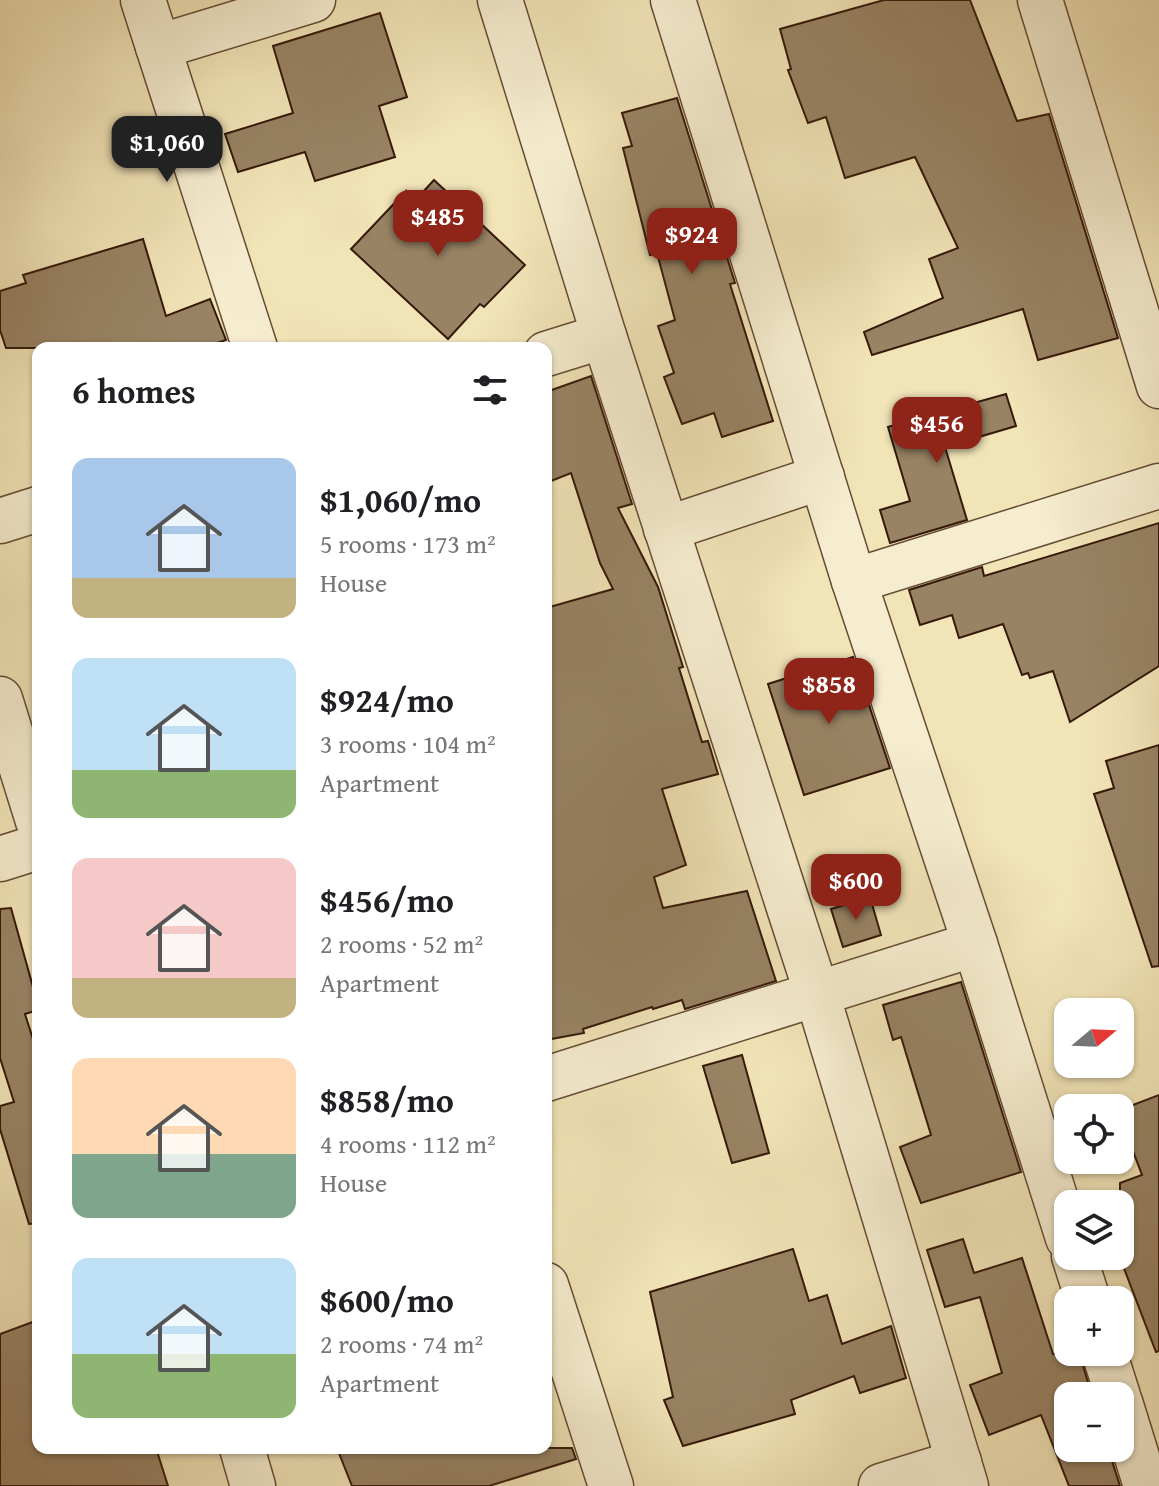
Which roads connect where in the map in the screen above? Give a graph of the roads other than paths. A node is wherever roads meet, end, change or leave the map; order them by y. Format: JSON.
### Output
{"nodes":[{"id":1,"x":143,"y":0,"type":"edge"},
{"id":2,"x":313,"y":0,"type":"edge"},
{"id":3,"x":500,"y":0,"type":"edge"},
{"id":4,"x":673,"y":0,"type":"edge"},
{"id":5,"x":1040,"y":0,"type":"edge"},
{"id":6,"x":158,"y":47,"type":"junction"},
{"id":7,"x":604,"y":336,"type":"junction"},
{"id":8,"x":253,"y":342,"type":"edge"},
{"id":9,"x":552,"y":352,"type":"edge"},
{"id":10,"x":1159,"y":386,"type":"edge"},
{"id":11,"x":822,"y":477,"type":"junction"},
{"id":12,"x":1159,"y":486,"type":"edge"},
{"id":13,"x":32,"y":511,"type":"edge"},
{"id":14,"x":0,"y":521,"type":"edge"},
{"id":15,"x":666,"y":529,"type":"junction"},
{"id":16,"x":854,"y":581,"type":"junction"},
{"id":17,"x":0,"y":699,"type":"edge"},
{"id":18,"x":32,"y":802,"type":"edge"},
{"id":19,"x":32,"y":849,"type":"edge"},
{"id":20,"x":0,"y":859,"type":"edge"},
{"id":21,"x":975,"y":944,"type":"junction"},
{"id":22,"x":817,"y":994,"type":"junction"},
{"id":23,"x":552,"y":1077,"type":"edge"},
{"id":24,"x":1054,"y":1194,"type":"edge"},
{"id":25,"x":552,"y":1304,"type":"edge"},
{"id":26,"x":1134,"y":1424,"type":"edge"},
{"id":27,"x":244,"y":1454,"type":"edge"},
{"id":28,"x":962,"y":1474,"type":"edge"},
{"id":29,"x":253,"y":1486,"type":"edge"},
{"id":30,"x":611,"y":1486,"type":"edge"},
{"id":31,"x":881,"y":1486,"type":"edge"},
{"id":32,"x":1146,"y":1486,"type":"edge"}],
"edges":[{"from":1,"to":6,"type":"street"},
{"from":2,"to":6,"type":"street"},
{"from":3,"to":7,"type":"street"},
{"from":4,"to":11,"type":"street"},
{"from":5,"to":10,"type":"street"},
{"from":6,"to":8,"type":"street"},
{"from":7,"to":9,"type":"street"},
{"from":7,"to":15,"type":"street"},
{"from":11,"to":15,"type":"street"},
{"from":11,"to":16,"type":"street"},
{"from":12,"to":16,"type":"street"},
{"from":13,"to":14,"type":"street"},
{"from":15,"to":22,"type":"street"},
{"from":16,"to":21,"type":"street"},
{"from":17,"to":18,"type":"street"},
{"from":19,"to":20,"type":"street"},
{"from":21,"to":22,"type":"street"},
{"from":21,"to":24,"type":"street"},
{"from":22,"to":23,"type":"street"},
{"from":22,"to":28,"type":"street"},
{"from":25,"to":30,"type":"street"},
{"from":26,"to":32,"type":"street"},
{"from":27,"to":29,"type":"street"},
{"from":28,"to":31,"type":"street"}]}
